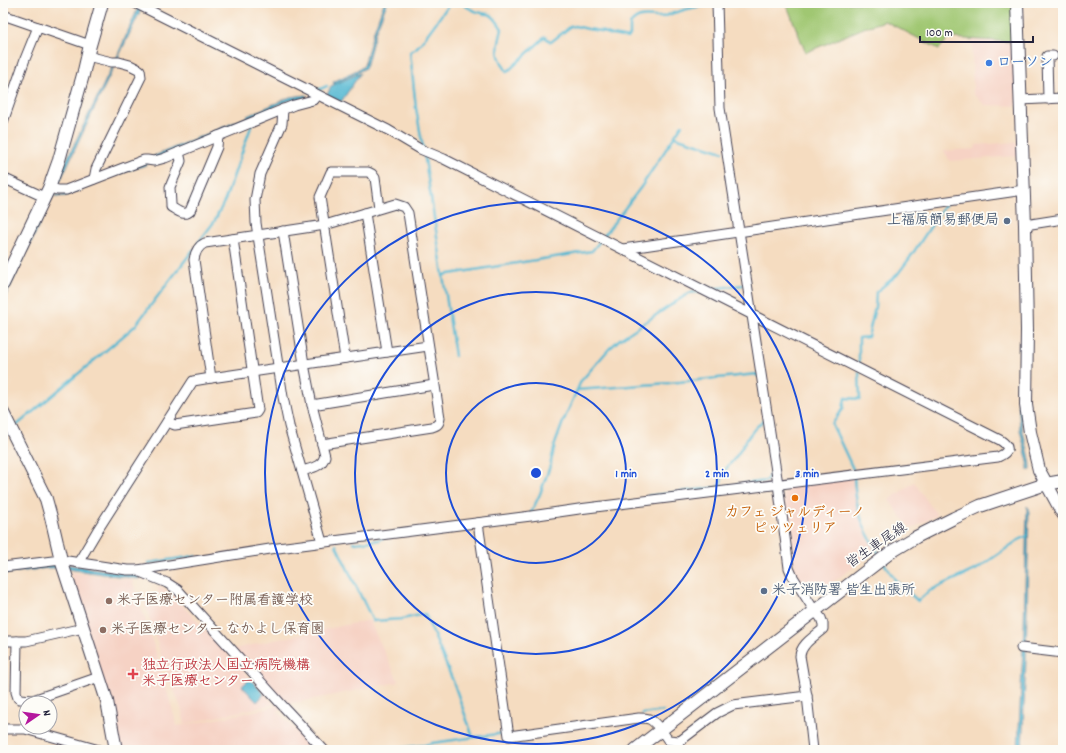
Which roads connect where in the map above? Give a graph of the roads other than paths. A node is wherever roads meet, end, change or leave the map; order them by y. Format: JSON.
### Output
{"nodes":[{"id":1,"x":102,"y":3,"type":"edge"},
{"id":2,"x":717,"y":3,"type":"edge"},
{"id":3,"x":1017,"y":3,"type":"edge"},
{"id":4,"x":139,"y":5,"type":"edge"},
{"id":5,"x":3,"y":15,"type":"edge"},
{"id":6,"x":38,"y":27,"type":"junction"},
{"id":7,"x":88,"y":50,"type":"junction"},
{"id":8,"x":1053,"y":56,"type":"dead end"},
{"id":9,"x":317,"y":95,"type":"junction"},
{"id":10,"x":1063,"y":98,"type":"edge"},
{"id":11,"x":1048,"y":99,"type":"junction"},
{"id":12,"x":1020,"y":100,"type":"junction"},
{"id":13,"x":283,"y":109,"type":"junction"},
{"id":14,"x":3,"y":122,"type":"edge"},
{"id":15,"x":218,"y":136,"type":"junction"},
{"id":16,"x":179,"y":152,"type":"junction"},
{"id":17,"x":3,"y":178,"type":"edge"},
{"id":18,"x":94,"y":179,"type":"junction"},
{"id":19,"x":1024,"y":190,"type":"junction"},
{"id":20,"x":50,"y":192,"type":"junction"},
{"id":21,"x":379,"y":208,"type":"junction"},
{"id":22,"x":365,"y":213,"type":"junction"},
{"id":23,"x":1063,"y":219,"type":"edge"},
{"id":24,"x":325,"y":225,"type":"junction"},
{"id":25,"x":1025,"y":225,"type":"junction"},
{"id":26,"x":283,"y":231,"type":"junction"},
{"id":27,"x":739,"y":231,"type":"junction"},
{"id":28,"x":257,"y":236,"type":"junction"},
{"id":29,"x":233,"y":239,"type":"junction"},
{"id":30,"x":623,"y":249,"type":"junction"},
{"id":31,"x":3,"y":284,"type":"edge"},
{"id":32,"x":751,"y":314,"type":"junction"},
{"id":33,"x":428,"y":346,"type":"junction"},
{"id":34,"x":387,"y":352,"type":"junction"},
{"id":35,"x":345,"y":358,"type":"junction"},
{"id":36,"x":304,"y":364,"type":"junction"},
{"id":37,"x":278,"y":368,"type":"junction"},
{"id":38,"x":253,"y":371,"type":"junction"},
{"id":39,"x":211,"y":378,"type":"junction"},
{"id":40,"x":434,"y":385,"type":"junction"},
{"id":41,"x":312,"y":405,"type":"junction"},
{"id":42,"x":3,"y":413,"type":"edge"},
{"id":43,"x":167,"y":422,"type":"junction"},
{"id":44,"x":322,"y":444,"type":"junction"},
{"id":45,"x":302,"y":470,"type":"junction"},
{"id":46,"x":1063,"y":481,"type":"edge"},
{"id":47,"x":778,"y":484,"type":"junction"},
{"id":48,"x":1046,"y":484,"type":"junction"},
{"id":49,"x":1063,"y":514,"type":"edge"},
{"id":50,"x":478,"y":523,"type":"junction"},
{"id":51,"x":322,"y":542,"type":"junction"},
{"id":52,"x":78,"y":563,"type":"junction"},
{"id":53,"x":63,"y":566,"type":"junction"},
{"id":54,"x":3,"y":567,"type":"edge"},
{"id":55,"x":138,"y":570,"type":"junction"},
{"id":56,"x":814,"y":610,"type":"junction"},
{"id":57,"x":83,"y":628,"type":"junction"},
{"id":58,"x":3,"y":641,"type":"edge"},
{"id":59,"x":17,"y":641,"type":"junction"},
{"id":60,"x":1025,"y":648,"type":"dead end"},
{"id":61,"x":1063,"y":653,"type":"edge"},
{"id":62,"x":99,"y":677,"type":"junction"},
{"id":63,"x":807,"y":696,"type":"junction"},
{"id":64,"x":3,"y":729,"type":"edge"},
{"id":65,"x":660,"y":730,"type":"junction"},
{"id":66,"x":99,"y":750,"type":"edge"},
{"id":67,"x":116,"y":750,"type":"edge"},
{"id":68,"x":324,"y":750,"type":"edge"},
{"id":69,"x":634,"y":750,"type":"edge"},
{"id":70,"x":813,"y":750,"type":"edge"}],
"edges":[{"from":1,"to":7,"type":"street"},
{"from":2,"to":27,"type":"street"},
{"from":3,"to":12,"type":"street"},
{"from":4,"to":9,"type":"street"},
{"from":5,"to":6,"type":"street"},
{"from":6,"to":7,"type":"street"},
{"from":6,"to":14,"type":"street"},
{"from":7,"to":18,"type":"street"},
{"from":7,"to":20,"type":"street"},
{"from":8,"to":11,"type":"street"},
{"from":9,"to":13,"type":"street"},
{"from":9,"to":30,"type":"street"},
{"from":10,"to":11,"type":"street"},
{"from":11,"to":12,"type":"street"},
{"from":12,"to":19,"type":"street"},
{"from":13,"to":15,"type":"street"},
{"from":13,"to":28,"type":"street"},
{"from":15,"to":16,"type":"street"},
{"from":15,"to":16,"type":"street"},
{"from":16,"to":18,"type":"street"},
{"from":17,"to":20,"type":"street"},
{"from":18,"to":20,"type":"street"},
{"from":19,"to":25,"type":"street"},
{"from":19,"to":27,"type":"street"},
{"from":20,"to":31,"type":"street"},
{"from":21,"to":22,"type":"street"},
{"from":21,"to":24,"type":"street"},
{"from":21,"to":33,"type":"street"},
{"from":22,"to":24,"type":"street"},
{"from":22,"to":34,"type":"street"},
{"from":23,"to":25,"type":"street"},
{"from":24,"to":26,"type":"street"},
{"from":24,"to":35,"type":"street"},
{"from":25,"to":48,"type":"street"},
{"from":26,"to":28,"type":"street"},
{"from":26,"to":36,"type":"street"},
{"from":27,"to":30,"type":"street"},
{"from":27,"to":32,"type":"street"},
{"from":28,"to":29,"type":"street"},
{"from":28,"to":37,"type":"street"},
{"from":29,"to":38,"type":"street"},
{"from":29,"to":39,"type":"street"},
{"from":30,"to":32,"type":"street"},
{"from":32,"to":47,"type":"street"},
{"from":32,"to":47,"type":"street"},
{"from":33,"to":34,"type":"street"},
{"from":33,"to":40,"type":"street"},
{"from":34,"to":35,"type":"street"},
{"from":35,"to":36,"type":"street"},
{"from":36,"to":37,"type":"street"},
{"from":36,"to":41,"type":"street"},
{"from":37,"to":38,"type":"street"},
{"from":37,"to":45,"type":"street"},
{"from":38,"to":39,"type":"street"},
{"from":38,"to":43,"type":"street"},
{"from":39,"to":43,"type":"street"},
{"from":40,"to":41,"type":"street"},
{"from":40,"to":44,"type":"street"},
{"from":41,"to":44,"type":"street"},
{"from":42,"to":53,"type":"street"},
{"from":43,"to":52,"type":"street"},
{"from":44,"to":45,"type":"street"},
{"from":45,"to":51,"type":"street"},
{"from":46,"to":48,"type":"street","name":"皆生車尾線"},
{"from":47,"to":50,"type":"street"},
{"from":47,"to":56,"type":"street"},
{"from":48,"to":49,"type":"street"},
{"from":48,"to":56,"type":"street","name":"皆生車尾線"},
{"from":50,"to":51,"type":"street"},
{"from":50,"to":65,"type":"street"},
{"from":51,"to":55,"type":"street"},
{"from":52,"to":53,"type":"street"},
{"from":52,"to":55,"type":"street"},
{"from":53,"to":54,"type":"street"},
{"from":53,"to":57,"type":"street"},
{"from":55,"to":68,"type":"street"},
{"from":56,"to":63,"type":"street"},
{"from":56,"to":65,"type":"street","name":"皆生車尾線"},
{"from":57,"to":59,"type":"street"},
{"from":57,"to":62,"type":"street"},
{"from":58,"to":59,"type":"street"},
{"from":59,"to":62,"type":"street"},
{"from":60,"to":61,"type":"street"},
{"from":62,"to":67,"type":"street"},
{"from":63,"to":65,"type":"street"},
{"from":63,"to":70,"type":"street"},
{"from":64,"to":66,"type":"street"},
{"from":65,"to":69,"type":"street","name":"皆生車尾線"}]}
